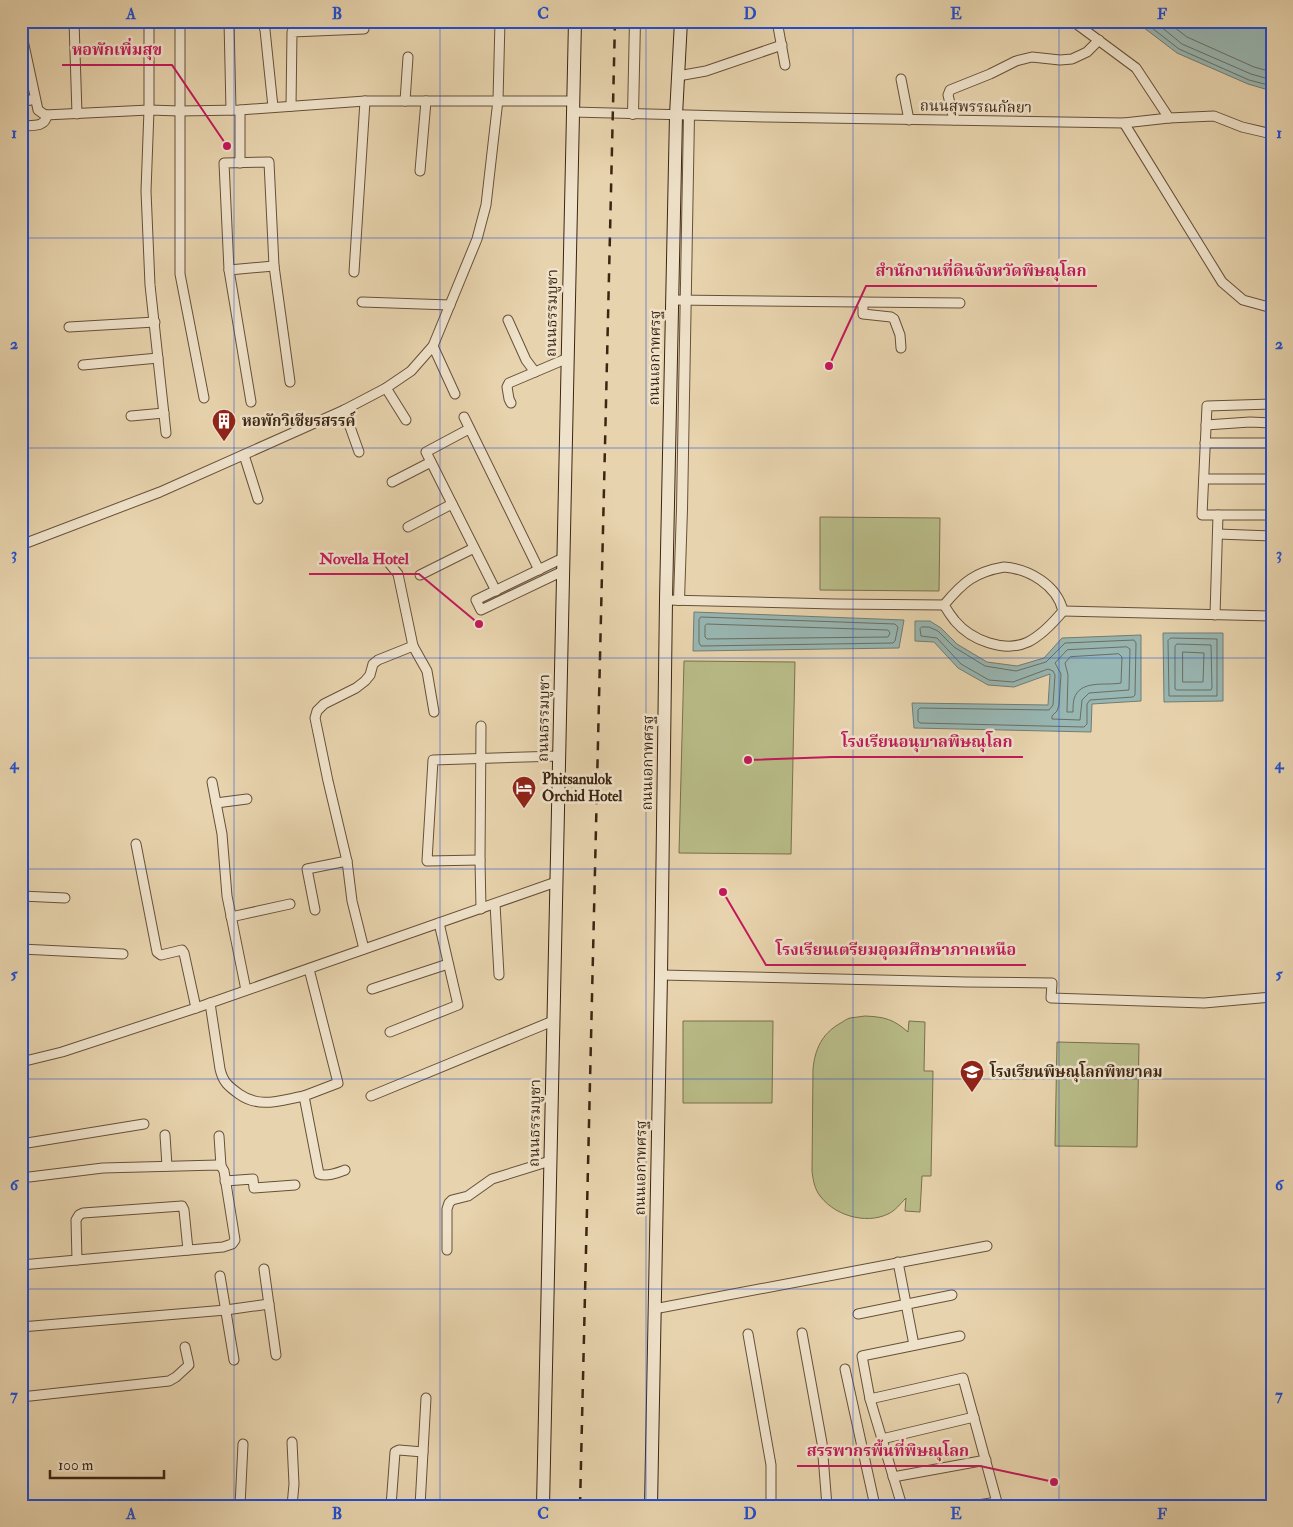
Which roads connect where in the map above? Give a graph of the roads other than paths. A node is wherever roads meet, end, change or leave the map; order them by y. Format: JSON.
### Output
{"nodes":[{"id":1,"x":74,"y":21,"type":"edge"},
{"id":2,"x":149,"y":21,"type":"edge"},
{"id":3,"x":229,"y":21,"type":"edge"},
{"id":4,"x":262,"y":21,"type":"edge"},
{"id":5,"x":500,"y":21,"type":"edge"},
{"id":6,"x":575,"y":21,"type":"edge"},
{"id":7,"x":635,"y":21,"type":"edge"},
{"id":8,"x":681,"y":21,"type":"edge"},
{"id":9,"x":776,"y":21,"type":"edge"},
{"id":10,"x":1075,"y":21,"type":"edge"},
{"id":11,"x":180,"y":22,"type":"edge"},
{"id":12,"x":364,"y":29,"type":"dead end"},
{"id":13,"x":21,"y":31,"type":"edge"},
{"id":14,"x":1099,"y":40,"type":"junction"},
{"id":15,"x":782,"y":45,"type":"junction"},
{"id":16,"x":408,"y":57,"type":"dead end"},
{"id":17,"x":785,"y":65,"type":"dead end"},
{"id":18,"x":678,"y":76,"type":"junction"},
{"id":19,"x":901,"y":79,"type":"dead end"},
{"id":20,"x":35,"y":99,"type":"junction"},
{"id":21,"x":498,"y":100,"type":"junction"},
{"id":22,"x":365,"y":101,"type":"junction"},
{"id":23,"x":405,"y":101,"type":"junction"},
{"id":24,"x":426,"y":101,"type":"junction"},
{"id":25,"x":21,"y":102,"type":"edge"},
{"id":26,"x":291,"y":106,"type":"junction"},
{"id":27,"x":573,"y":106,"type":"junction"},
{"id":28,"x":272,"y":107,"type":"junction"},
{"id":29,"x":149,"y":110,"type":"junction"},
{"id":30,"x":236,"y":110,"type":"junction"},
{"id":31,"x":180,"y":111,"type":"junction"},
{"id":32,"x":77,"y":114,"type":"junction"},
{"id":33,"x":633,"y":114,"type":"junction"},
{"id":34,"x":47,"y":115,"type":"junction"},
{"id":35,"x":683,"y":115,"type":"junction"},
{"id":36,"x":1169,"y":118,"type":"junction"},
{"id":37,"x":909,"y":120,"type":"junction"},
{"id":38,"x":954,"y":120,"type":"junction"},
{"id":39,"x":1124,"y":123,"type":"junction"},
{"id":40,"x":21,"y":126,"type":"edge"},
{"id":41,"x":1272,"y":134,"type":"edge"},
{"id":42,"x":240,"y":163,"type":"junction"},
{"id":43,"x":420,"y":170,"type":"dead end"},
{"id":44,"x":274,"y":266,"type":"junction"},
{"id":45,"x":228,"y":270,"type":"junction"},
{"id":46,"x":354,"y":272,"type":"dead end"},
{"id":47,"x":672,"y":300,"type":"junction"},
{"id":48,"x":686,"y":300,"type":"junction"},
{"id":49,"x":362,"y":302,"type":"dead end"},
{"id":50,"x":863,"y":302,"type":"junction"},
{"id":51,"x":960,"y":303,"type":"dead end"},
{"id":52,"x":450,"y":305,"type":"junction"},
{"id":53,"x":1272,"y":308,"type":"edge"},
{"id":54,"x":508,"y":320,"type":"dead end"},
{"id":55,"x":155,"y":322,"type":"junction"},
{"id":56,"x":69,"y":327,"type":"dead end"},
{"id":57,"x":433,"y":346,"type":"junction"},
{"id":58,"x":901,"y":348,"type":"dead end"},
{"id":59,"x":158,"y":358,"type":"junction"},
{"id":60,"x":568,"y":358,"type":"junction"},
{"id":61,"x":83,"y":365,"type":"dead end"},
{"id":62,"x":535,"y":372,"type":"junction"},
{"id":63,"x":290,"y":382,"type":"dead end"},
{"id":64,"x":386,"y":388,"type":"junction"},
{"id":65,"x":455,"y":394,"type":"dead end"},
{"id":66,"x":204,"y":398,"type":"dead end"},
{"id":67,"x":251,"y":402,"type":"dead end"},
{"id":68,"x":511,"y":403,"type":"dead end"},
{"id":69,"x":1272,"y":404,"type":"edge"},
{"id":70,"x":344,"y":410,"type":"junction"},
{"id":71,"x":164,"y":414,"type":"junction"},
{"id":72,"x":131,"y":416,"type":"dead end"},
{"id":73,"x":464,"y":417,"type":"dead end"},
{"id":74,"x":406,"y":420,"type":"dead end"},
{"id":75,"x":1272,"y":423,"type":"edge"},
{"id":76,"x":1206,"y":424,"type":"junction"},
{"id":77,"x":469,"y":429,"type":"junction"},
{"id":78,"x":166,"y":433,"type":"dead end"},
{"id":79,"x":1205,"y":443,"type":"junction"},
{"id":80,"x":1272,"y":443,"type":"edge"},
{"id":81,"x":359,"y":452,"type":"dead end"},
{"id":82,"x":244,"y":455,"type":"junction"},
{"id":83,"x":431,"y":462,"type":"junction"},
{"id":84,"x":1272,"y":478,"type":"edge"},
{"id":85,"x":1204,"y":479,"type":"junction"},
{"id":86,"x":392,"y":482,"type":"dead end"},
{"id":87,"x":258,"y":499,"type":"dead end"},
{"id":88,"x":452,"y":504,"type":"junction"},
{"id":89,"x":1218,"y":515,"type":"junction"},
{"id":90,"x":1272,"y":515,"type":"edge"},
{"id":91,"x":408,"y":527,"type":"dead end"},
{"id":92,"x":1218,"y":534,"type":"junction"},
{"id":93,"x":1272,"y":536,"type":"edge"},
{"id":94,"x":21,"y":545,"type":"edge"},
{"id":95,"x":474,"y":548,"type":"junction"},
{"id":96,"x":389,"y":562,"type":"dead end"},
{"id":97,"x":563,"y":565,"type":"junction"},
{"id":98,"x":539,"y":570,"type":"junction"},
{"id":99,"x":420,"y":575,"type":"dead end"},
{"id":100,"x":496,"y":591,"type":"junction"},
{"id":101,"x":672,"y":600,"type":"junction"},
{"id":102,"x":944,"y":605,"type":"junction"},
{"id":103,"x":1062,"y":611,"type":"junction"},
{"id":104,"x":1215,"y":615,"type":"junction"},
{"id":105,"x":1272,"y":616,"type":"edge"},
{"id":106,"x":413,"y":646,"type":"junction"},
{"id":107,"x":434,"y":712,"type":"dead end"},
{"id":108,"x":481,"y":726,"type":"dead end"},
{"id":109,"x":559,"y":756,"type":"junction"},
{"id":110,"x":481,"y":758,"type":"junction"},
{"id":111,"x":212,"y":782,"type":"dead end"},
{"id":112,"x":247,"y":799,"type":"dead end"},
{"id":113,"x":216,"y":803,"type":"junction"},
{"id":114,"x":136,"y":844,"type":"dead end"},
{"id":115,"x":480,"y":860,"type":"junction"},
{"id":116,"x":347,"y":861,"type":"junction"},
{"id":117,"x":556,"y":882,"type":"junction"},
{"id":118,"x":21,"y":896,"type":"edge"},
{"id":119,"x":65,"y":898,"type":"dead end"},
{"id":120,"x":290,"y":904,"type":"dead end"},
{"id":121,"x":495,"y":904,"type":"junction"},
{"id":122,"x":481,"y":909,"type":"junction"},
{"id":123,"x":315,"y":910,"type":"dead end"},
{"id":124,"x":231,"y":917,"type":"junction"},
{"id":125,"x":440,"y":923,"type":"junction"},
{"id":126,"x":21,"y":949,"type":"edge"},
{"id":127,"x":364,"y":949,"type":"junction"},
{"id":128,"x":123,"y":954,"type":"dead end"},
{"id":129,"x":448,"y":964,"type":"junction"},
{"id":130,"x":309,"y":969,"type":"junction"},
{"id":131,"x":499,"y":975,"type":"dead end"},
{"id":132,"x":661,"y":975,"type":"junction"},
{"id":133,"x":372,"y":989,"type":"dead end"},
{"id":134,"x":246,"y":990,"type":"junction"},
{"id":135,"x":1272,"y":997,"type":"edge"},
{"id":136,"x":210,"y":1003,"type":"junction"},
{"id":137,"x":196,"y":1008,"type":"junction"},
{"id":138,"x":553,"y":1021,"type":"junction"},
{"id":139,"x":390,"y":1032,"type":"dead end"},
{"id":140,"x":21,"y":1062,"type":"edge"},
{"id":141,"x":304,"y":1096,"type":"junction"},
{"id":142,"x":371,"y":1096,"type":"dead end"},
{"id":143,"x":144,"y":1124,"type":"dead end"},
{"id":144,"x":165,"y":1136,"type":"dead end"},
{"id":145,"x":219,"y":1136,"type":"dead end"},
{"id":146,"x":21,"y":1144,"type":"edge"},
{"id":147,"x":550,"y":1162,"type":"junction"},
{"id":148,"x":167,"y":1166,"type":"junction"},
{"id":149,"x":222,"y":1166,"type":"junction"},
{"id":150,"x":345,"y":1170,"type":"dead end"},
{"id":151,"x":21,"y":1178,"type":"edge"},
{"id":152,"x":225,"y":1181,"type":"junction"},
{"id":153,"x":295,"y":1184,"type":"dead end"},
{"id":154,"x":987,"y":1246,"type":"dead end"},
{"id":155,"x":188,"y":1250,"type":"junction"},
{"id":156,"x":446,"y":1250,"type":"dead end"},
{"id":157,"x":78,"y":1260,"type":"junction"},
{"id":158,"x":898,"y":1262,"type":"junction"},
{"id":159,"x":21,"y":1265,"type":"edge"},
{"id":160,"x":264,"y":1269,"type":"dead end"},
{"id":161,"x":220,"y":1276,"type":"dead end"},
{"id":162,"x":952,"y":1295,"type":"dead end"},
{"id":163,"x":269,"y":1304,"type":"junction"},
{"id":164,"x":906,"y":1304,"type":"junction"},
{"id":165,"x":654,"y":1309,"type":"junction"},
{"id":166,"x":226,"y":1310,"type":"junction"},
{"id":167,"x":858,"y":1314,"type":"dead end"},
{"id":168,"x":21,"y":1327,"type":"edge"},
{"id":169,"x":802,"y":1333,"type":"dead end"},
{"id":170,"x":748,"y":1334,"type":"dead end"},
{"id":171,"x":960,"y":1336,"type":"dead end"},
{"id":172,"x":914,"y":1345,"type":"junction"},
{"id":173,"x":185,"y":1347,"type":"dead end"},
{"id":174,"x":276,"y":1355,"type":"dead end"},
{"id":175,"x":234,"y":1360,"type":"dead end"},
{"id":176,"x":845,"y":1368,"type":"dead end"},
{"id":177,"x":21,"y":1396,"type":"edge"},
{"id":178,"x":426,"y":1398,"type":"dead end"},
{"id":179,"x":870,"y":1399,"type":"junction"},
{"id":180,"x":974,"y":1417,"type":"junction"},
{"id":181,"x":882,"y":1439,"type":"junction"},
{"id":182,"x":292,"y":1442,"type":"dead end"},
{"id":183,"x":242,"y":1444,"type":"dead end"},
{"id":184,"x":423,"y":1452,"type":"junction"},
{"id":185,"x":986,"y":1460,"type":"junction"},
{"id":186,"x":893,"y":1477,"type":"junction"},
{"id":187,"x":997,"y":1504,"type":"edge"},
{"id":188,"x":240,"y":1506,"type":"edge"},
{"id":189,"x":292,"y":1506,"type":"edge"},
{"id":190,"x":391,"y":1506,"type":"edge"},
{"id":191,"x":420,"y":1506,"type":"edge"},
{"id":192,"x":543,"y":1506,"type":"edge"},
{"id":193,"x":651,"y":1506,"type":"edge"},
{"id":194,"x":771,"y":1506,"type":"edge"},
{"id":195,"x":827,"y":1506,"type":"edge"},
{"id":196,"x":875,"y":1506,"type":"edge"},
{"id":197,"x":902,"y":1506,"type":"edge"},
{"id":198,"x":972,"y":1506,"type":"edge"}],
"edges":[{"from":1,"to":32,"type":"street"},
{"from":2,"to":29,"type":"street"},
{"from":3,"to":30,"type":"street"},
{"from":4,"to":28,"type":"street"},
{"from":5,"to":21,"type":"street"},
{"from":6,"to":27,"type":"main road","name":"ถนนธรรมบูชา"},
{"from":7,"to":33,"type":"street"},
{"from":8,"to":18,"type":"main road","name":"ถนนเอกาทศรฐ"},
{"from":9,"to":15,"type":"street"},
{"from":10,"to":14,"type":"street"},
{"from":11,"to":31,"type":"street"},
{"from":12,"to":26,"type":"street"},
{"from":13,"to":20,"type":"street"},
{"from":14,"to":36,"type":"street"},
{"from":14,"to":38,"type":"street"},
{"from":15,"to":17,"type":"street"},
{"from":15,"to":18,"type":"street"},
{"from":16,"to":23,"type":"street"},
{"from":18,"to":35,"type":"main road","name":"ถนนเอกาทศรฐ"},
{"from":19,"to":37,"type":"street"},
{"from":20,"to":25,"type":"street"},
{"from":20,"to":34,"type":"street"},
{"from":21,"to":24,"type":"street","name":"ถนนสุพรรณกัลยา"},
{"from":21,"to":27,"type":"street","name":"ถนนสุพรรณกัลยา"},
{"from":21,"to":52,"type":"street"},
{"from":22,"to":23,"type":"street","name":"ถนนสุพรรณกัลยา"},
{"from":22,"to":26,"type":"street","name":"ถนนสุพรรณกัลยา"},
{"from":22,"to":46,"type":"street"},
{"from":23,"to":24,"type":"street","name":"ถนนสุพรรณกัลยา"},
{"from":24,"to":43,"type":"street"},
{"from":26,"to":28,"type":"street","name":"ถนนสุพรรณกัลยา"},
{"from":27,"to":33,"type":"street","name":"ถนนสุพรรณกัลยา"},
{"from":27,"to":60,"type":"main road","name":"ถนนธรรมบูชา"},
{"from":28,"to":30,"type":"street","name":"ถนนสุพรรณกัลยา"},
{"from":29,"to":31,"type":"street","name":"ถนนสุพรรณกัลยา"},
{"from":29,"to":32,"type":"street","name":"ถนนสุพรรณกัลยา"},
{"from":29,"to":55,"type":"street"},
{"from":30,"to":31,"type":"street","name":"ถนนสุพรรณกัลยา"},
{"from":30,"to":42,"type":"street"},
{"from":31,"to":66,"type":"street"},
{"from":32,"to":34,"type":"street","name":"ถนนสุพรรณกัลยา"},
{"from":33,"to":35,"type":"street","name":"ถนนสุพรรณกัลยา"},
{"from":34,"to":40,"type":"street"},
{"from":35,"to":37,"type":"street","name":"ถนนสุพรรณกัลยา"},
{"from":35,"to":47,"type":"main road","name":"ถนนเอกาทศรฐ"},
{"from":35,"to":48,"type":"street"},
{"from":36,"to":39,"type":"street","name":"ถนนสุพรรณกัลยา"},
{"from":36,"to":41,"type":"street","name":"ถนนสุพรรณกัลยา"},
{"from":37,"to":38,"type":"street","name":"ถนนสุพรรณกัลยา"},
{"from":38,"to":39,"type":"street","name":"ถนนสุพรรณกัลยา"},
{"from":39,"to":53,"type":"street"},
{"from":42,"to":44,"type":"street"},
{"from":42,"to":45,"type":"street"},
{"from":44,"to":45,"type":"street"},
{"from":44,"to":63,"type":"street"},
{"from":45,"to":67,"type":"street"},
{"from":47,"to":48,"type":"street"},
{"from":47,"to":101,"type":"main road","name":"ถนนเอกาทศรฐ"},
{"from":48,"to":50,"type":"street"},
{"from":48,"to":101,"type":"street"},
{"from":49,"to":52,"type":"street"},
{"from":50,"to":51,"type":"street"},
{"from":50,"to":58,"type":"street"},
{"from":52,"to":57,"type":"street"},
{"from":54,"to":62,"type":"street"},
{"from":55,"to":56,"type":"street"},
{"from":55,"to":59,"type":"street"},
{"from":57,"to":64,"type":"street"},
{"from":57,"to":65,"type":"street"},
{"from":59,"to":61,"type":"street"},
{"from":59,"to":71,"type":"street"},
{"from":60,"to":62,"type":"street"},
{"from":60,"to":97,"type":"main road","name":"ถนนธรรมบูชา"},
{"from":62,"to":68,"type":"street"},
{"from":64,"to":70,"type":"street"},
{"from":64,"to":74,"type":"street"},
{"from":69,"to":76,"type":"street"},
{"from":70,"to":81,"type":"street"},
{"from":70,"to":82,"type":"street"},
{"from":71,"to":72,"type":"street"},
{"from":71,"to":78,"type":"street"},
{"from":73,"to":77,"type":"street"},
{"from":75,"to":76,"type":"street"},
{"from":76,"to":79,"type":"street"},
{"from":77,"to":83,"type":"street"},
{"from":77,"to":98,"type":"street"},
{"from":79,"to":80,"type":"street"},
{"from":79,"to":85,"type":"street"},
{"from":82,"to":87,"type":"street"},
{"from":82,"to":94,"type":"street"},
{"from":83,"to":86,"type":"street"},
{"from":83,"to":88,"type":"street"},
{"from":84,"to":85,"type":"street"},
{"from":85,"to":89,"type":"street"},
{"from":88,"to":91,"type":"street"},
{"from":88,"to":95,"type":"street"},
{"from":89,"to":90,"type":"street"},
{"from":89,"to":92,"type":"street"},
{"from":92,"to":93,"type":"street"},
{"from":92,"to":104,"type":"street"},
{"from":95,"to":99,"type":"street"},
{"from":95,"to":100,"type":"street"},
{"from":96,"to":106,"type":"street"},
{"from":97,"to":98,"type":"street"},
{"from":97,"to":100,"type":"street"},
{"from":97,"to":109,"type":"main road","name":"ถนนธรรมบูชา"},
{"from":98,"to":100,"type":"street"},
{"from":101,"to":102,"type":"street"},
{"from":101,"to":132,"type":"main road","name":"ถนนเอกาทศรฐ"},
{"from":102,"to":103,"type":"street"},
{"from":102,"to":103,"type":"street"},
{"from":103,"to":104,"type":"street"},
{"from":104,"to":105,"type":"street"},
{"from":106,"to":107,"type":"street"},
{"from":106,"to":116,"type":"street"},
{"from":108,"to":110,"type":"street"},
{"from":109,"to":110,"type":"street"},
{"from":109,"to":117,"type":"main road","name":"ถนนธรรมบูชา"},
{"from":110,"to":115,"type":"street"},
{"from":110,"to":115,"type":"street"},
{"from":111,"to":113,"type":"street"},
{"from":112,"to":113,"type":"street"},
{"from":113,"to":124,"type":"street"},
{"from":114,"to":137,"type":"street"},
{"from":115,"to":122,"type":"street"},
{"from":116,"to":123,"type":"street"},
{"from":116,"to":127,"type":"street"},
{"from":117,"to":121,"type":"street"},
{"from":117,"to":138,"type":"main road","name":"ถนนธรรมบูชา"},
{"from":118,"to":119,"type":"street"},
{"from":120,"to":124,"type":"street"},
{"from":121,"to":122,"type":"street"},
{"from":121,"to":131,"type":"street"},
{"from":122,"to":125,"type":"street"},
{"from":124,"to":134,"type":"street"},
{"from":125,"to":127,"type":"street"},
{"from":125,"to":129,"type":"street"},
{"from":126,"to":128,"type":"street"},
{"from":127,"to":130,"type":"street"},
{"from":129,"to":133,"type":"street"},
{"from":129,"to":139,"type":"street"},
{"from":130,"to":134,"type":"street"},
{"from":130,"to":141,"type":"street"},
{"from":132,"to":135,"type":"street"},
{"from":132,"to":165,"type":"main road","name":"ถนนเอกาทศรฐ"},
{"from":134,"to":136,"type":"street"},
{"from":136,"to":137,"type":"street"},
{"from":136,"to":141,"type":"street"},
{"from":137,"to":140,"type":"street"},
{"from":138,"to":142,"type":"street"},
{"from":138,"to":147,"type":"main road","name":"ถนนธรรมบูชา"},
{"from":141,"to":150,"type":"street"},
{"from":143,"to":146,"type":"street"},
{"from":144,"to":148,"type":"street"},
{"from":145,"to":149,"type":"street"},
{"from":147,"to":156,"type":"street"},
{"from":147,"to":192,"type":"main road","name":"ถนนธรรมบูชา"},
{"from":148,"to":149,"type":"street"},
{"from":148,"to":151,"type":"street"},
{"from":149,"to":152,"type":"street"},
{"from":152,"to":153,"type":"street"},
{"from":152,"to":155,"type":"street"},
{"from":154,"to":158,"type":"street"},
{"from":155,"to":157,"type":"street"},
{"from":155,"to":157,"type":"street"},
{"from":157,"to":159,"type":"street"},
{"from":158,"to":164,"type":"street"},
{"from":158,"to":165,"type":"street"},
{"from":160,"to":163,"type":"street"},
{"from":161,"to":166,"type":"street"},
{"from":162,"to":164,"type":"street"},
{"from":163,"to":166,"type":"street"},
{"from":163,"to":174,"type":"street"},
{"from":164,"to":167,"type":"street"},
{"from":164,"to":172,"type":"street"},
{"from":165,"to":193,"type":"main road","name":"ถนนเอกาทศรฐ"},
{"from":166,"to":168,"type":"street"},
{"from":166,"to":175,"type":"street"},
{"from":169,"to":195,"type":"street"},
{"from":170,"to":194,"type":"street"},
{"from":171,"to":172,"type":"street"},
{"from":172,"to":179,"type":"street"},
{"from":173,"to":177,"type":"street"},
{"from":176,"to":196,"type":"street"},
{"from":178,"to":184,"type":"street"},
{"from":179,"to":180,"type":"street"},
{"from":179,"to":181,"type":"street"},
{"from":180,"to":181,"type":"street"},
{"from":180,"to":185,"type":"street"},
{"from":181,"to":186,"type":"street"},
{"from":182,"to":189,"type":"street"},
{"from":183,"to":188,"type":"street"},
{"from":184,"to":190,"type":"street"},
{"from":184,"to":191,"type":"street"},
{"from":185,"to":186,"type":"street"},
{"from":185,"to":187,"type":"street"},
{"from":186,"to":197,"type":"street"},
{"from":187,"to":198,"type":"street"}]}
